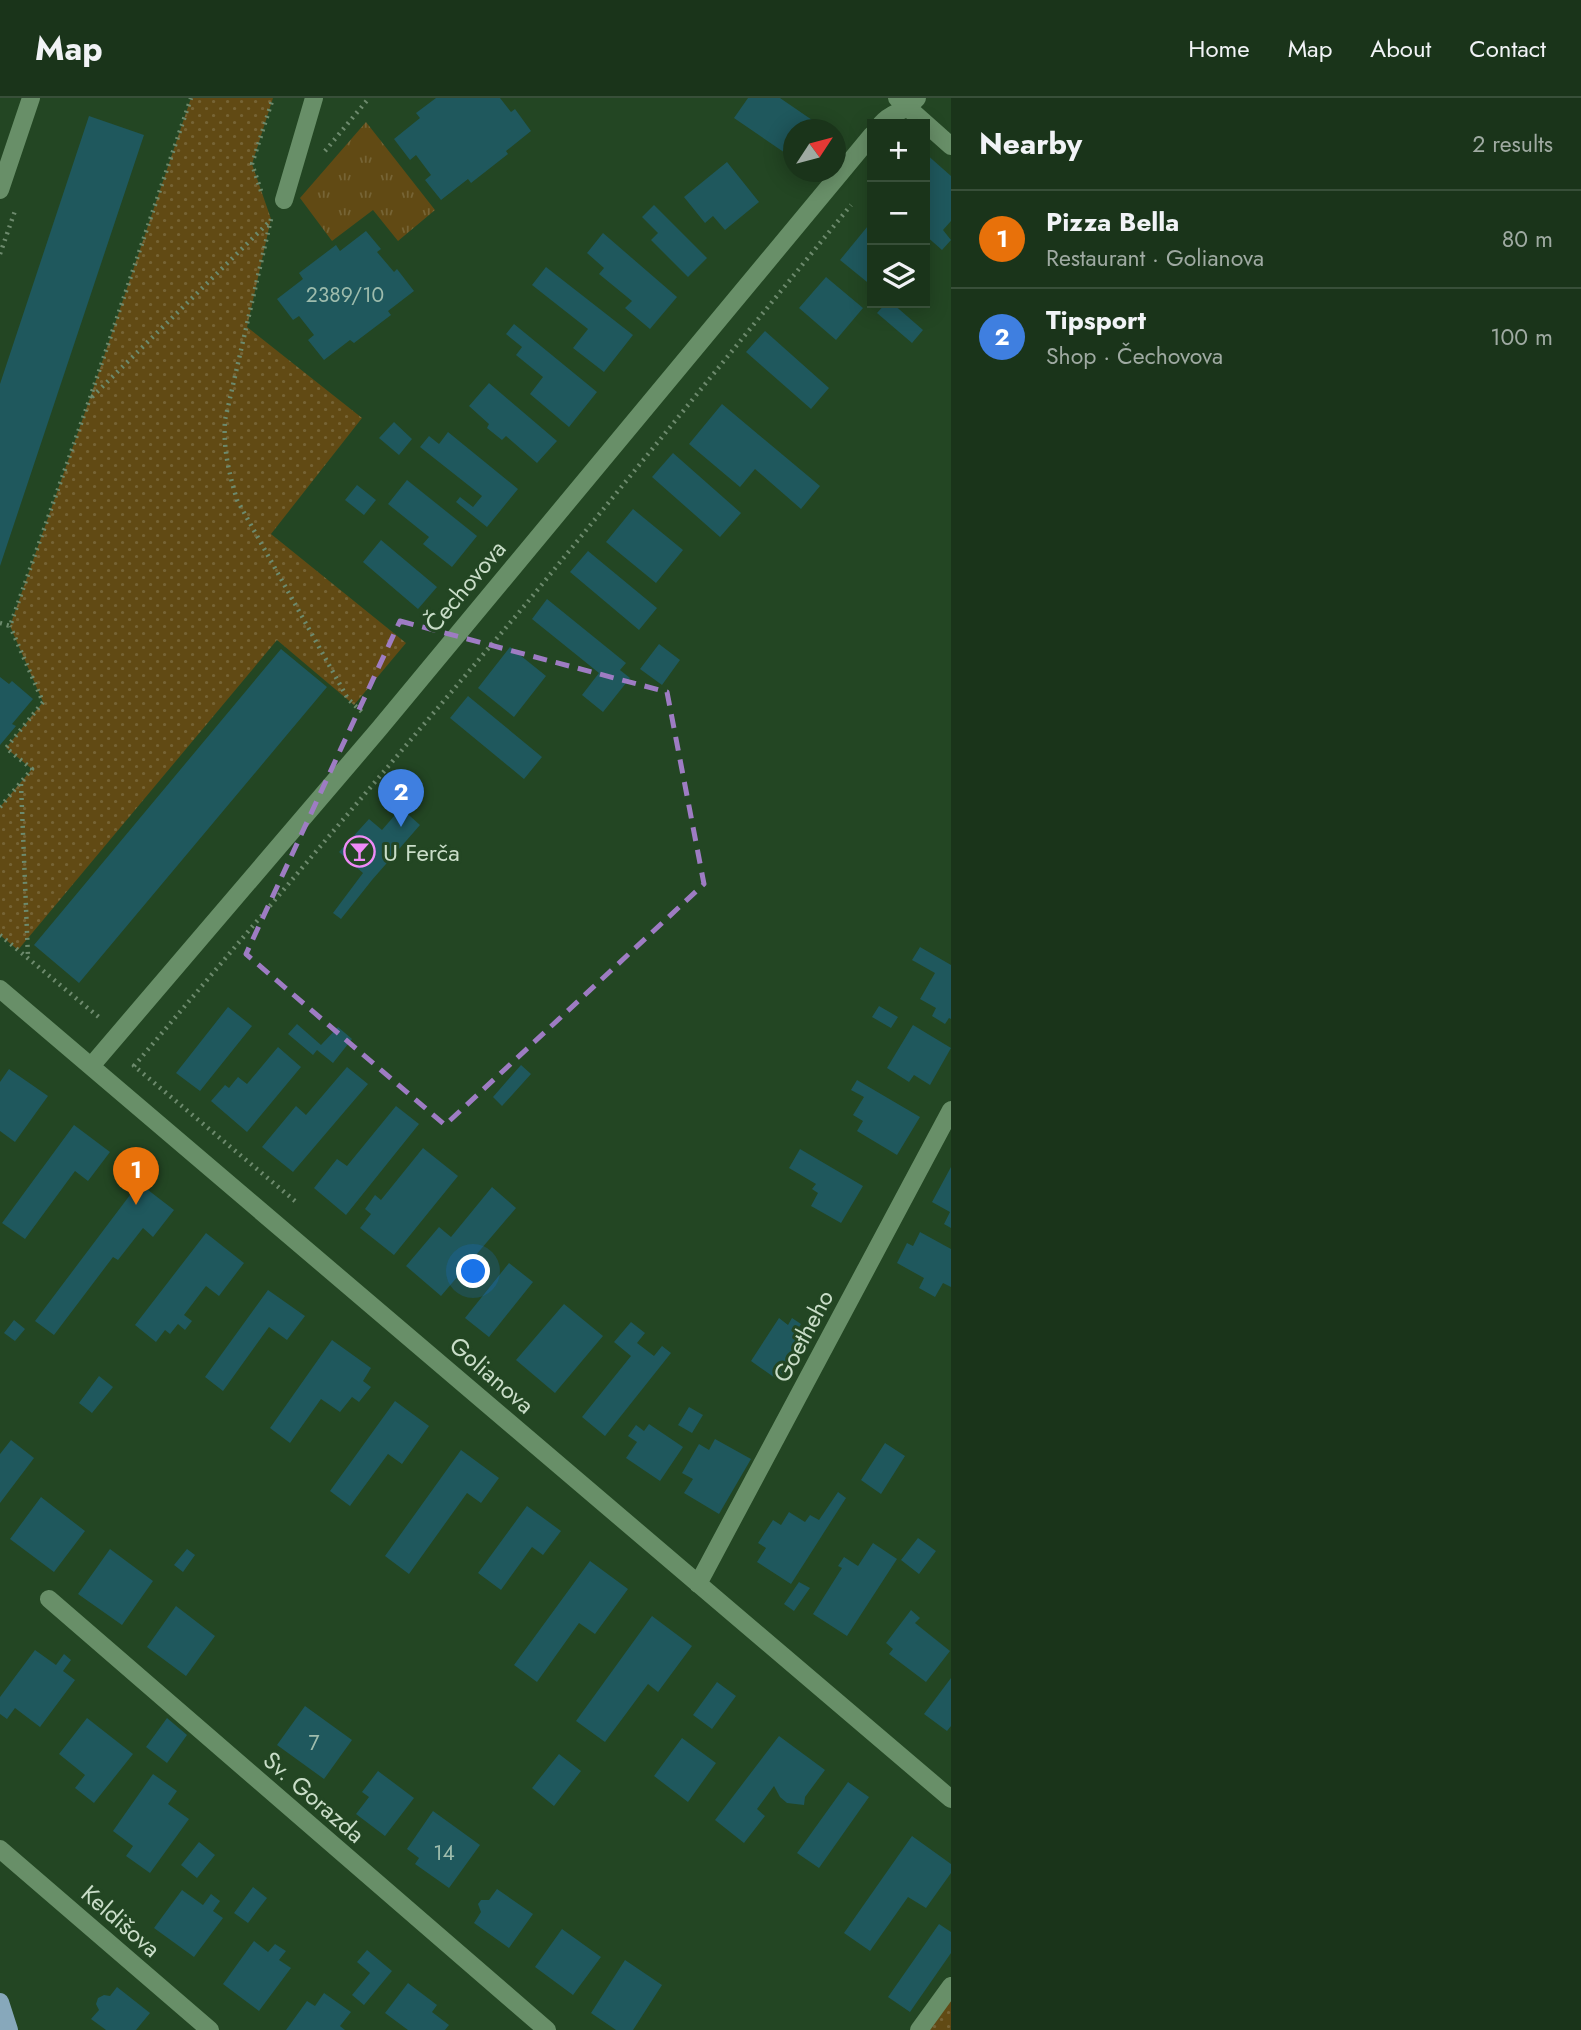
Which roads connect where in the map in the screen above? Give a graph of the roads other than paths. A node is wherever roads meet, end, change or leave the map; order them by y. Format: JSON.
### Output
{"nodes":[{"id":1,"x":31,"y":98,"type":"edge"},
{"id":2,"x":314,"y":98,"type":"edge"},
{"id":3,"x":907,"y":102,"type":"edge"},
{"id":4,"x":885,"y":119,"type":"edge"},
{"id":5,"x":867,"y":141,"type":"edge"},
{"id":6,"x":951,"y":146,"type":"edge"},
{"id":7,"x":0,"y":190,"type":"edge"},
{"id":8,"x":276,"y":204,"type":"road end"},
{"id":9,"x":0,"y":989,"type":"edge"},
{"id":10,"x":92,"y":1065,"type":"junction"},
{"id":11,"x":951,"y":1110,"type":"edge"},
{"id":12,"x":698,"y":1584,"type":"junction"},
{"id":13,"x":49,"y":1599,"type":"dead end"},
{"id":14,"x":951,"y":1800,"type":"edge"},
{"id":15,"x":0,"y":1849,"type":"edge"},
{"id":16,"x":951,"y":1986,"type":"edge"},
{"id":17,"x":0,"y":2003,"type":"edge"},
{"id":18,"x":9,"y":2030,"type":"edge"},
{"id":19,"x":210,"y":2030,"type":"edge"},
{"id":20,"x":547,"y":2030,"type":"edge"},
{"id":21,"x":919,"y":2030,"type":"edge"}],
"edges":[{"from":1,"to":7,"type":"street"},
{"from":2,"to":8,"type":"street"},
{"from":3,"to":4,"type":"street"},
{"from":3,"to":6,"type":"street"},
{"from":5,"to":10,"type":"street","name":"Čechovova"},
{"from":9,"to":10,"type":"street","name":"Golianova"},
{"from":10,"to":12,"type":"street","name":"Golianova"},
{"from":11,"to":12,"type":"street","name":"Goetheho"},
{"from":12,"to":14,"type":"street","name":"Golianova"},
{"from":13,"to":20,"type":"street","name":"Sv. Gorazda"},
{"from":15,"to":19,"type":"street","name":"Keldišova"},
{"from":16,"to":21,"type":"street"},
{"from":17,"to":18,"type":"main road"}]}
